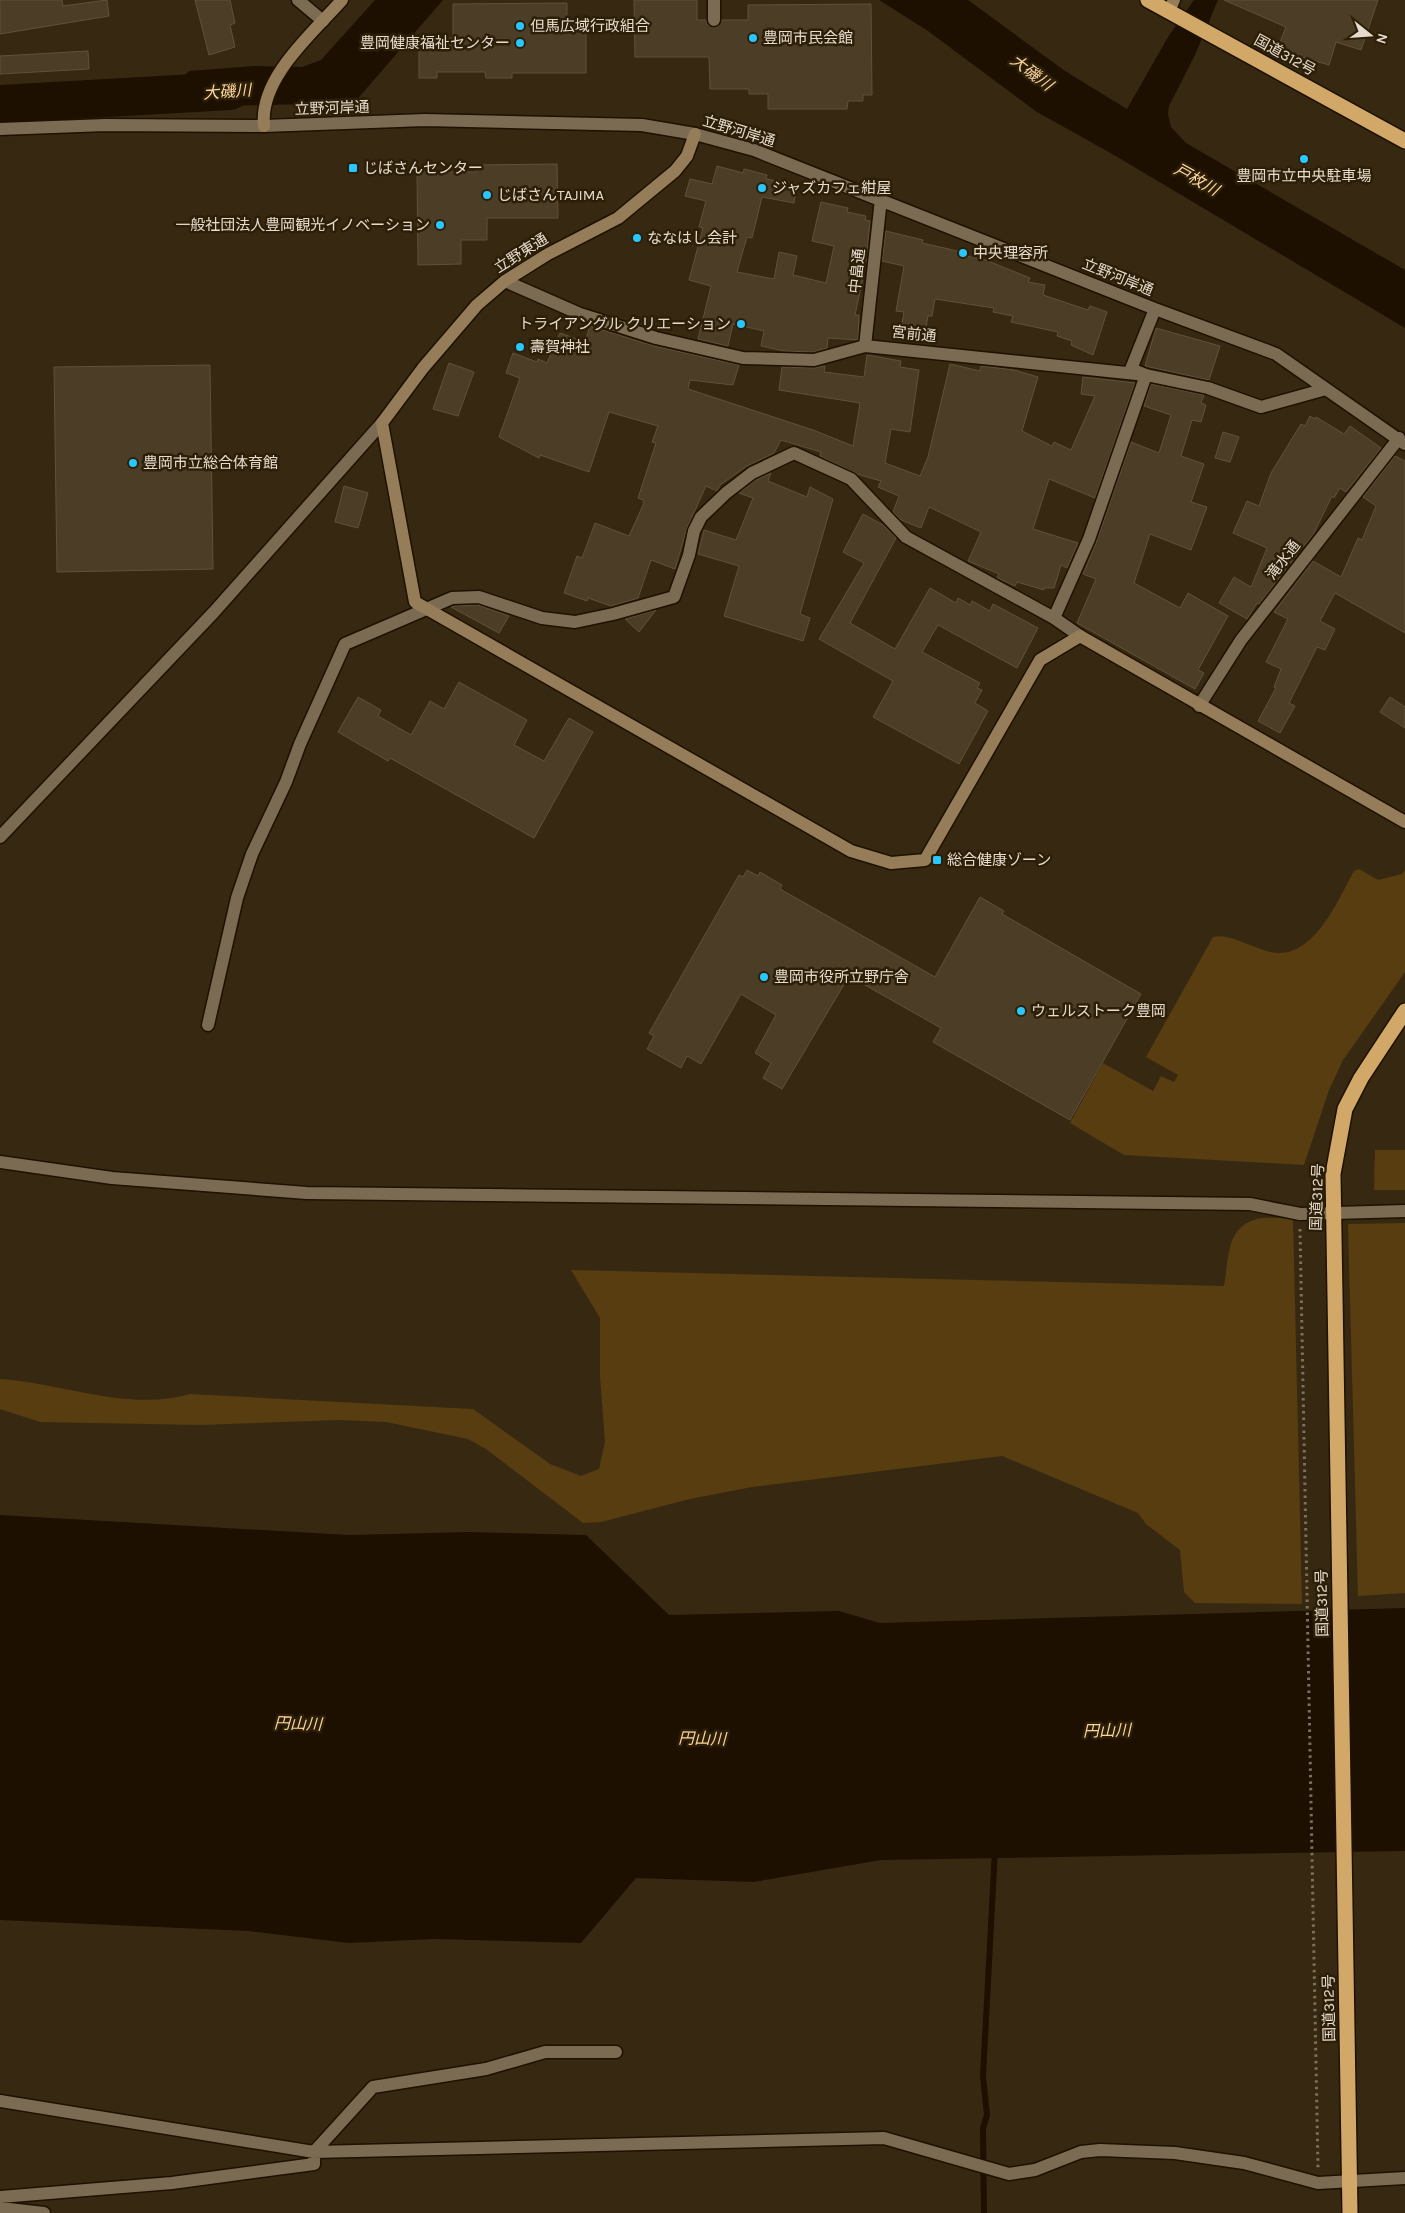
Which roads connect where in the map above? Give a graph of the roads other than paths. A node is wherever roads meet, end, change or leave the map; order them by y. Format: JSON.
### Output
{"nodes":[{"id":1,"x":298,"y":0,"type":"edge"},
{"id":2,"x":342,"y":0,"type":"edge"},
{"id":3,"x":714,"y":0,"type":"edge"},
{"id":4,"x":1148,"y":0,"type":"edge"},
{"id":5,"x":1172,"y":6,"type":"edge"},
{"id":6,"x":714,"y":20,"type":"dead end"},
{"id":7,"x":324,"y":21,"type":"junction"},
{"id":8,"x":263,"y":120,"type":"junction"},
{"id":9,"x":0,"y":129,"type":"edge"},
{"id":10,"x":696,"y":134,"type":"junction"},
{"id":11,"x":1405,"y":142,"type":"edge"},
{"id":12,"x":881,"y":199,"type":"junction"},
{"id":13,"x":505,"y":281,"type":"junction"},
{"id":14,"x":1155,"y":309,"type":"junction"},
{"id":15,"x":865,"y":346,"type":"junction"},
{"id":16,"x":1146,"y":375,"type":"junction"},
{"id":17,"x":1326,"y":389,"type":"junction"},
{"id":18,"x":382,"y":423,"type":"junction"},
{"id":19,"x":1402,"y":441,"type":"edge"},
{"id":20,"x":426,"y":608,"type":"junction"},
{"id":21,"x":1054,"y":618,"type":"junction"},
{"id":22,"x":1080,"y":636,"type":"junction"},
{"id":23,"x":1199,"y":706,"type":"junction"},
{"id":24,"x":1405,"y":822,"type":"edge"},
{"id":25,"x":0,"y":837,"type":"edge"},
{"id":26,"x":1405,"y":1011,"type":"edge"},
{"id":27,"x":208,"y":1026,"type":"dead end"},
{"id":28,"x":0,"y":1162,"type":"edge"},
{"id":29,"x":1405,"y":1211,"type":"edge"},
{"id":30,"x":1333,"y":1214,"type":"junction"},
{"id":31,"x":616,"y":2052,"type":"dead end"},
{"id":32,"x":0,"y":2101,"type":"edge"},
{"id":33,"x":314,"y":2152,"type":"junction"},
{"id":34,"x":1405,"y":2178,"type":"edge"},
{"id":35,"x":1350,"y":2180,"type":"junction"},
{"id":36,"x":0,"y":2197,"type":"edge"},
{"id":37,"x":0,"y":2208,"type":"edge"},
{"id":38,"x":44,"y":2213,"type":"edge"},
{"id":39,"x":1350,"y":2213,"type":"edge"}],
"edges":[{"from":1,"to":7,"type":"street"},
{"from":2,"to":7,"type":"street"},
{"from":3,"to":6,"type":"street"},
{"from":4,"to":5,"type":"highway","name":"国道312号"},
{"from":5,"to":11,"type":"highway","name":"国道312号"},
{"from":7,"to":8,"type":"street"},
{"from":8,"to":9,"type":"street","name":"立野河岸通"},
{"from":8,"to":10,"type":"street","name":"立野河岸通"},
{"from":10,"to":12,"type":"street","name":"立野河岸通"},
{"from":10,"to":13,"type":"street","name":"立野東通"},
{"from":12,"to":14,"type":"street","name":"立野河岸通"},
{"from":12,"to":15,"type":"street","name":"中畠通"},
{"from":13,"to":15,"type":"street","name":"宮前通"},
{"from":13,"to":18,"type":"street","name":"立野東通"},
{"from":14,"to":16,"type":"street"},
{"from":14,"to":17,"type":"street","name":"立野河岸通"},
{"from":15,"to":16,"type":"street","name":"宮前通"},
{"from":16,"to":17,"type":"street","name":"宮前通"},
{"from":16,"to":21,"type":"street"},
{"from":17,"to":19,"type":"street","name":"立野河岸通"},
{"from":18,"to":20,"type":"street"},
{"from":18,"to":25,"type":"street"},
{"from":19,"to":23,"type":"street","name":"滝水通"},
{"from":20,"to":21,"type":"street"},
{"from":20,"to":22,"type":"street"},
{"from":20,"to":27,"type":"street"},
{"from":21,"to":22,"type":"street"},
{"from":22,"to":23,"type":"street"},
{"from":23,"to":24,"type":"street"},
{"from":26,"to":30,"type":"highway","name":"国道312号"},
{"from":28,"to":30,"type":"street"},
{"from":29,"to":30,"type":"street"},
{"from":30,"to":35,"type":"highway","name":"国道312号"},
{"from":31,"to":33,"type":"street"},
{"from":32,"to":33,"type":"street"},
{"from":33,"to":35,"type":"street"},
{"from":33,"to":36,"type":"street"},
{"from":34,"to":35,"type":"street"},
{"from":35,"to":39,"type":"highway","name":"国道312号"},
{"from":37,"to":38,"type":"street"}]}
